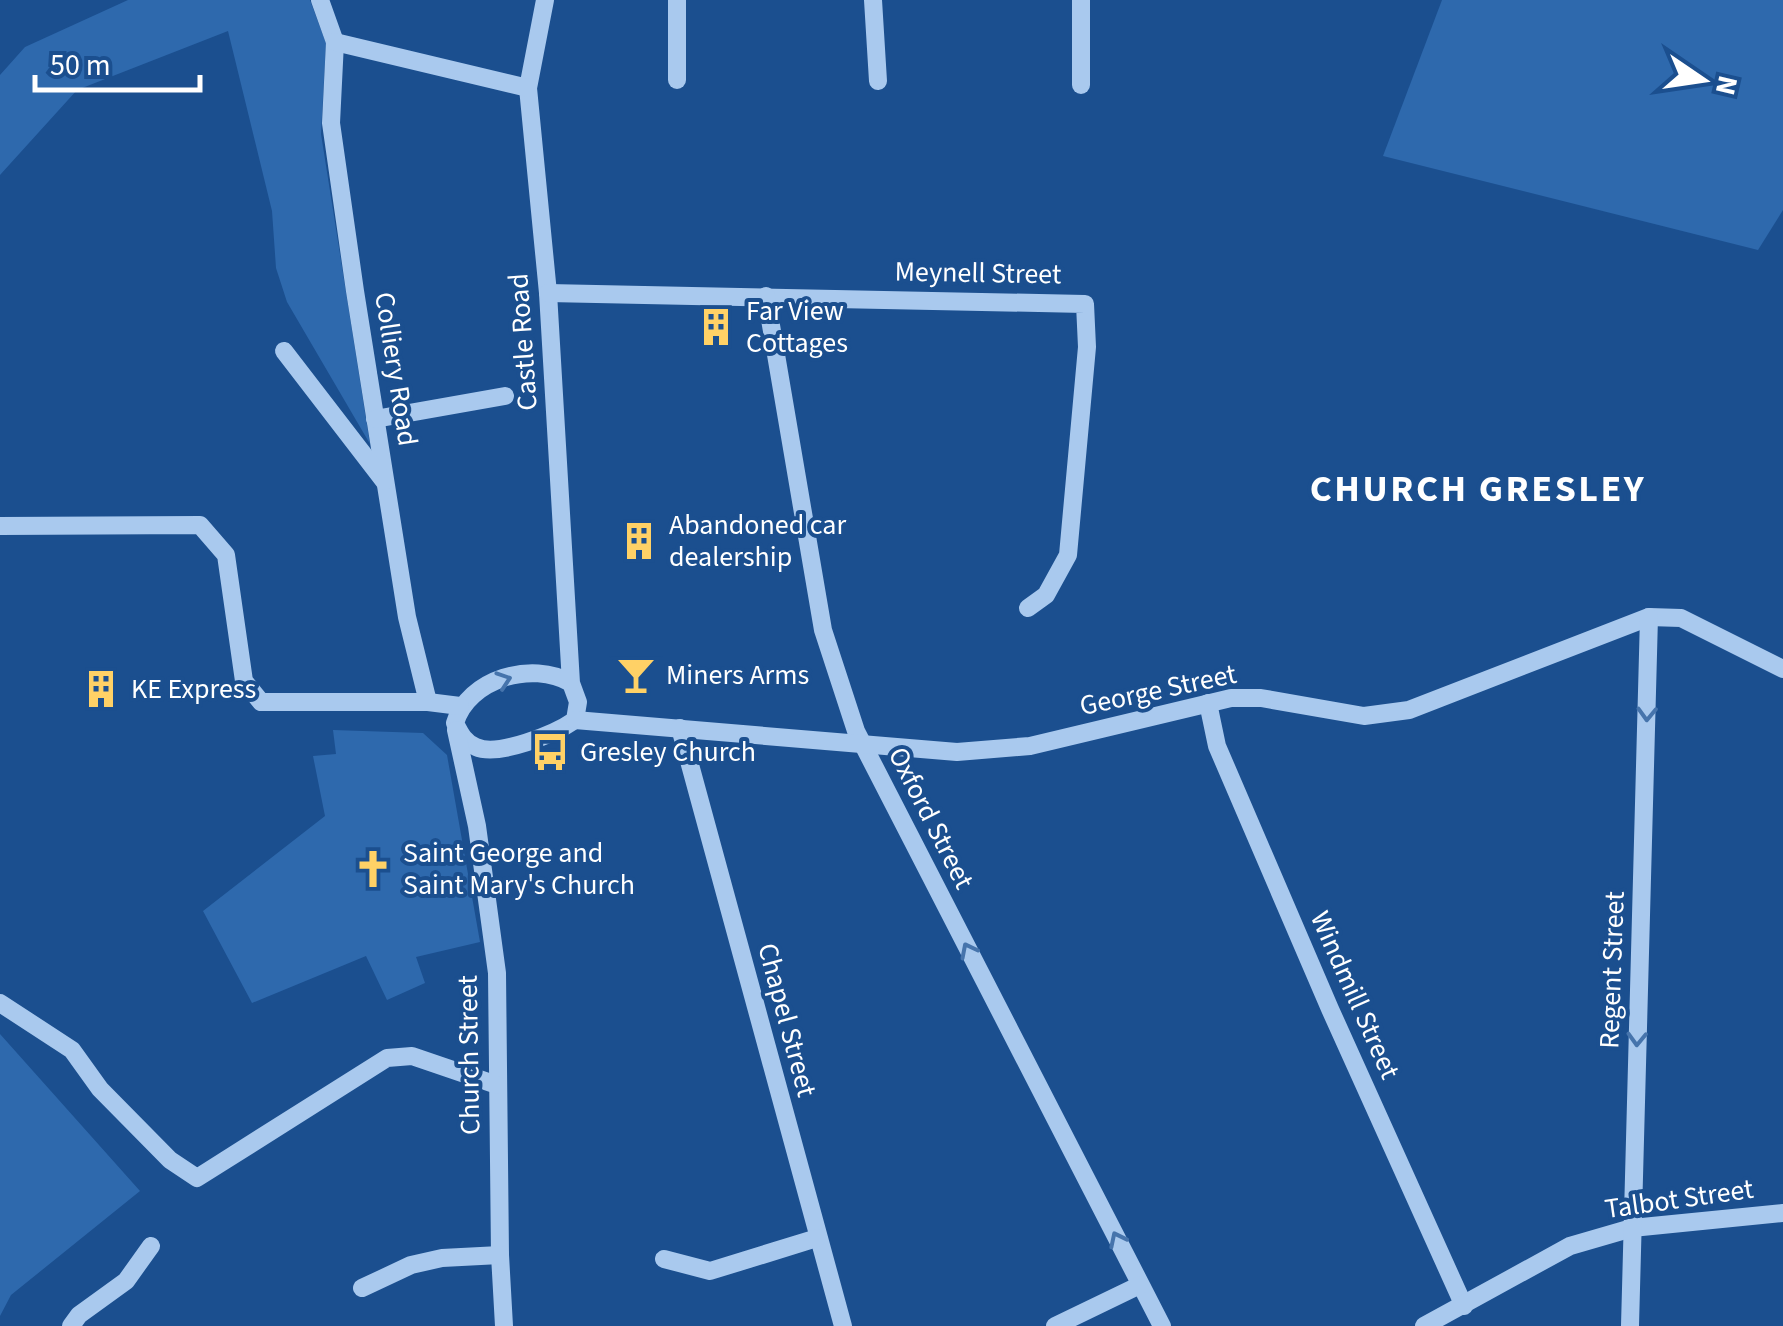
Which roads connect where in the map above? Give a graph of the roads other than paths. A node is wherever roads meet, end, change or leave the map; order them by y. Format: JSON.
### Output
{"nodes":[{"id":1,"x":320,"y":0,"type":"edge"},
{"id":2,"x":545,"y":0,"type":"edge"},
{"id":3,"x":677,"y":0,"type":"edge"},
{"id":4,"x":873,"y":0,"type":"edge"},
{"id":5,"x":1081,"y":0,"type":"edge"},
{"id":6,"x":335,"y":42,"type":"junction"},
{"id":7,"x":677,"y":80,"type":"dead end"},
{"id":8,"x":878,"y":82,"type":"dead end"},
{"id":9,"x":1080,"y":84,"type":"dead end"},
{"id":10,"x":528,"y":88,"type":"junction"},
{"id":11,"x":548,"y":293,"type":"junction"},
{"id":12,"x":766,"y":296,"type":"junction"},
{"id":13,"x":284,"y":351,"type":"dead end"},
{"id":14,"x":505,"y":396,"type":"dead end"},
{"id":15,"x":375,"y":419,"type":"junction"},
{"id":16,"x":386,"y":482,"type":"junction"},
{"id":17,"x":0,"y":526,"type":"edge"},
{"id":18,"x":1028,"y":608,"type":"dead end"},
{"id":19,"x":1650,"y":616,"type":"junction"},
{"id":20,"x":1783,"y":669,"type":"edge"},
{"id":21,"x":571,"y":683,"type":"junction"},
{"id":22,"x":428,"y":702,"type":"junction"},
{"id":23,"x":1208,"y":702,"type":"junction"},
{"id":24,"x":458,"y":714,"type":"junction"},
{"id":25,"x":575,"y":720,"type":"junction"},
{"id":26,"x":680,"y":728,"type":"junction"},
{"id":27,"x":863,"y":746,"type":"junction"},
{"id":28,"x":499,"y":748,"type":"junction"},
{"id":29,"x":467,"y":785,"type":"junction"},
{"id":30,"x":0,"y":1004,"type":"edge"},
{"id":31,"x":497,"y":1086,"type":"junction"},
{"id":32,"x":1783,"y":1213,"type":"edge"},
{"id":33,"x":1632,"y":1228,"type":"junction"},
{"id":34,"x":817,"y":1238,"type":"junction"},
{"id":35,"x":150,"y":1246,"type":"dead end"},
{"id":36,"x":500,"y":1255,"type":"junction"},
{"id":37,"x":664,"y":1259,"type":"dead end"},
{"id":38,"x":1140,"y":1285,"type":"junction"},
{"id":39,"x":362,"y":1288,"type":"dead end"},
{"id":40,"x":1464,"y":1306,"type":"junction"},
{"id":41,"x":72,"y":1326,"type":"edge"},
{"id":42,"x":504,"y":1326,"type":"edge"},
{"id":43,"x":843,"y":1326,"type":"edge"},
{"id":44,"x":1055,"y":1326,"type":"edge"},
{"id":45,"x":1162,"y":1326,"type":"edge"},
{"id":46,"x":1424,"y":1326,"type":"edge"},
{"id":47,"x":1630,"y":1326,"type":"edge"}],
"edges":[{"from":1,"to":6,"type":"street"},
{"from":2,"to":10,"type":"street","name":"Castle Road"},
{"from":3,"to":7,"type":"street"},
{"from":4,"to":8,"type":"street"},
{"from":5,"to":9,"type":"street"},
{"from":6,"to":10,"type":"street"},
{"from":6,"to":15,"type":"street","name":"Colliery Road"},
{"from":10,"to":11,"type":"street","name":"Castle Road"},
{"from":11,"to":12,"type":"street","name":"Meynell Street"},
{"from":11,"to":21,"type":"street","name":"Castle Road"},
{"from":12,"to":18,"type":"street","name":"Meynell Street"},
{"from":12,"to":27,"type":"street","name":"Oxford Street"},
{"from":13,"to":16,"type":"street"},
{"from":14,"to":15,"type":"street"},
{"from":15,"to":16,"type":"street","name":"Colliery Road"},
{"from":16,"to":22,"type":"street","name":"Colliery Road"},
{"from":17,"to":22,"type":"street"},
{"from":19,"to":20,"type":"street"},
{"from":19,"to":23,"type":"street","name":"George Street"},
{"from":19,"to":33,"type":"street","name":"Regent Street","one_way":true},
{"from":24,"to":21,"type":"street","one_way":true},
{"from":21,"to":25,"type":"street","name":"Castle Road"},
{"from":22,"to":24,"type":"street"},
{"from":23,"to":27,"type":"street","name":"George Street"},
{"from":23,"to":40,"type":"street","name":"Windmill Street"},
{"from":24,"to":28,"type":"street"},
{"from":24,"to":29,"type":"street","name":"Church Street"},
{"from":25,"to":26,"type":"street","name":"George Street"},
{"from":25,"to":28,"type":"street"},
{"from":26,"to":27,"type":"street","name":"George Street"},
{"from":26,"to":34,"type":"street","name":"Chapel Street"},
{"from":38,"to":27,"type":"street","name":"Oxford Street","one_way":true},
{"from":28,"to":29,"type":"street"},
{"from":29,"to":31,"type":"street","name":"Church Street"},
{"from":30,"to":31,"type":"street"},
{"from":31,"to":36,"type":"street","name":"Church Street"},
{"from":32,"to":33,"type":"street","name":"Talbot Street"},
{"from":33,"to":40,"type":"street","name":"Talbot Street"},
{"from":33,"to":47,"type":"street","name":"Regent Street"},
{"from":34,"to":37,"type":"street"},
{"from":34,"to":43,"type":"street","name":"Chapel Street"},
{"from":35,"to":41,"type":"street"},
{"from":36,"to":39,"type":"street"},
{"from":36,"to":42,"type":"street","name":"Church Street"},
{"from":38,"to":44,"type":"street"},
{"from":38,"to":45,"type":"street","name":"Oxford Street"},
{"from":40,"to":46,"type":"street","name":"Talbot Street"}]}
